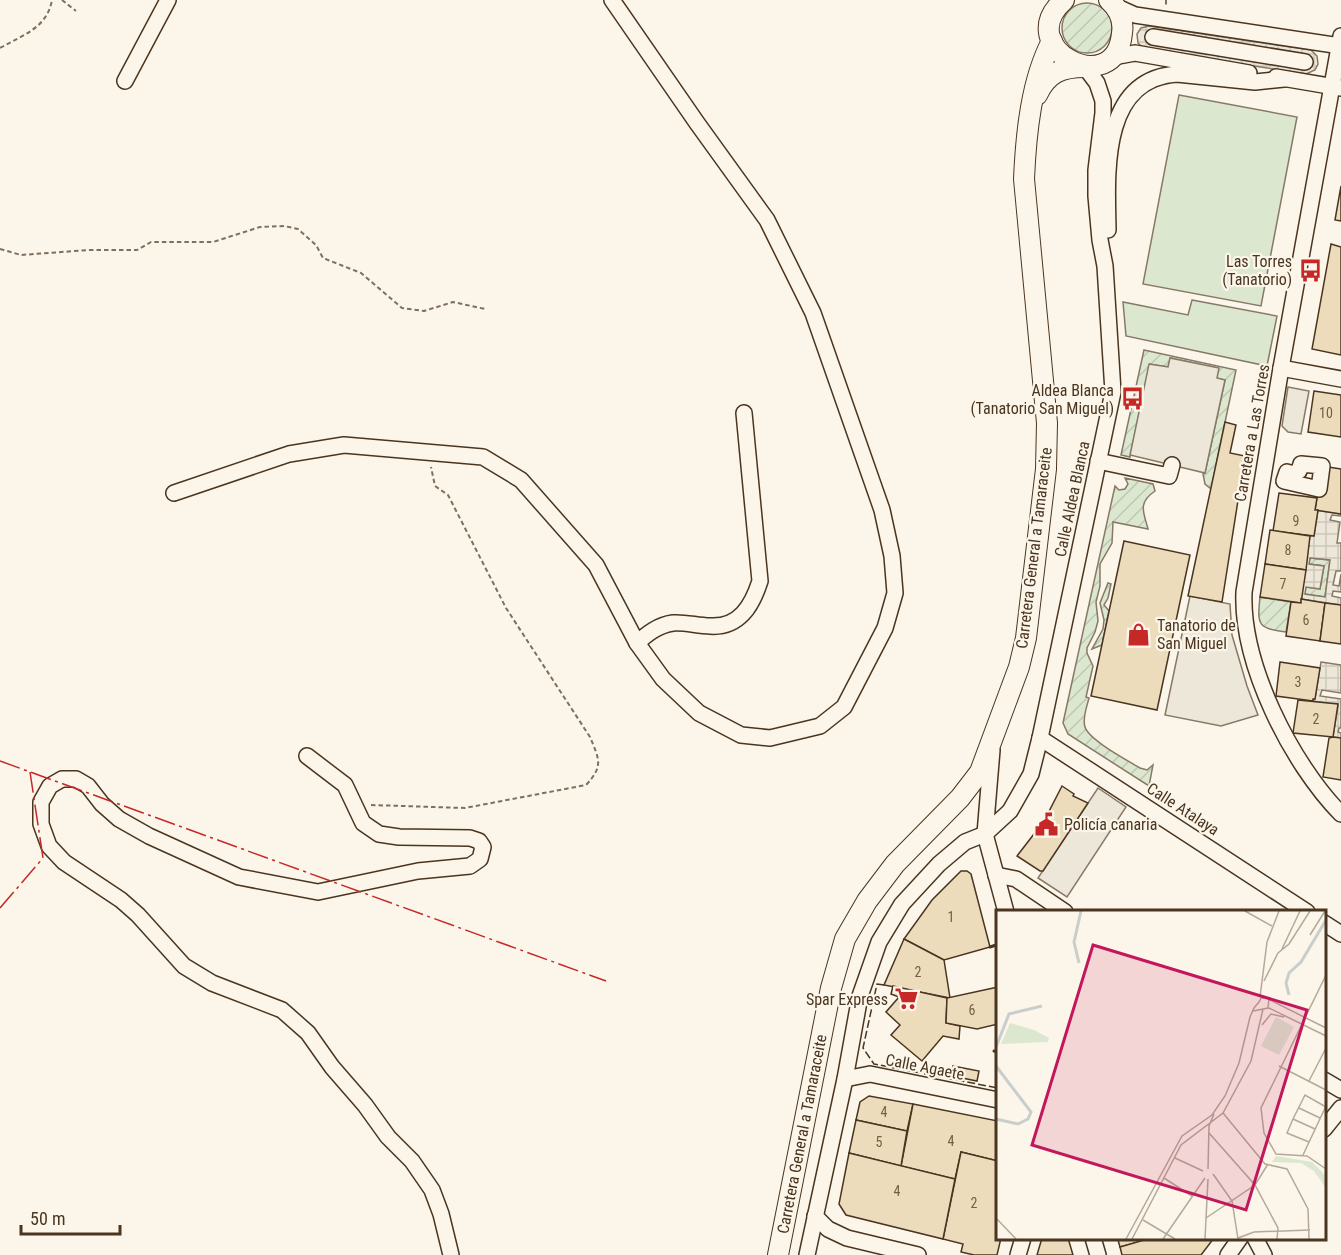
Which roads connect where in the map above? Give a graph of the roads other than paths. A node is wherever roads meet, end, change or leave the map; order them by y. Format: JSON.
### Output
{"nodes":[{"id":1,"x":168,"y":0,"type":"edge"},
{"id":2,"x":612,"y":0,"type":"edge"},
{"id":3,"x":1064,"y":0,"type":"edge"},
{"id":4,"x":1112,"y":3,"type":"edge"},
{"id":5,"x":1052,"y":9,"type":"edge"},
{"id":6,"x":1153,"y":38,"type":"dead end"},
{"id":7,"x":1052,"y":41,"type":"junction"},
{"id":8,"x":1340,"y":43,"type":"edge"},
{"id":9,"x":1113,"y":57,"type":"junction"},
{"id":10,"x":1305,"y":62,"type":"dead end"},
{"id":11,"x":1084,"y":67,"type":"junction"},
{"id":12,"x":1284,"y":79,"type":"junction"},
{"id":13,"x":125,"y":81,"type":"dead end"},
{"id":14,"x":1337,"y":87,"type":"edge"},
{"id":15,"x":1033,"y":103,"type":"junction"},
{"id":16,"x":1105,"y":266,"type":"junction"},
{"id":17,"x":1281,"y":369,"type":"junction"},
{"id":18,"x":1341,"y":380,"type":"edge"},
{"id":19,"x":744,"y":413,"type":"dead end"},
{"id":20,"x":1098,"y":461,"type":"junction"},
{"id":21,"x":1172,"y":465,"type":"dead end"},
{"id":22,"x":174,"y":492,"type":"dead end"},
{"id":23,"x":637,"y":643,"type":"junction"},
{"id":24,"x":1040,"y":738,"type":"junction"},
{"id":25,"x":992,"y":741,"type":"junction"},
{"id":26,"x":307,"y":756,"type":"dead end"},
{"id":27,"x":1341,"y":814,"type":"edge"},
{"id":28,"x":985,"y":834,"type":"junction"},
{"id":29,"x":996,"y":875,"type":"junction"},
{"id":30,"x":1005,"y":910,"type":"edge"},
{"id":31,"x":1062,"y":910,"type":"edge"},
{"id":32,"x":1303,"y":910,"type":"edge"},
{"id":33,"x":1326,"y":924,"type":"edge"},
{"id":34,"x":1341,"y":934,"type":"edge"},
{"id":35,"x":845,"y":1079,"type":"junction"},
{"id":36,"x":1326,"y":1081,"type":"edge"},
{"id":37,"x":1341,"y":1090,"type":"edge"},
{"id":38,"x":996,"y":1100,"type":"edge"},
{"id":39,"x":1341,"y":1108,"type":"edge"},
{"id":40,"x":1326,"y":1127,"type":"edge"},
{"id":41,"x":815,"y":1216,"type":"junction"},
{"id":42,"x":1023,"y":1240,"type":"edge"},
{"id":43,"x":1093,"y":1240,"type":"edge"},
{"id":44,"x":1239,"y":1240,"type":"edge"},
{"id":45,"x":1256,"y":1240,"type":"edge"},
{"id":46,"x":451,"y":1255,"type":"edge"},
{"id":47,"x":778,"y":1255,"type":"edge"},
{"id":48,"x":807,"y":1255,"type":"edge"},
{"id":49,"x":918,"y":1255,"type":"edge"},
{"id":50,"x":1018,"y":1255,"type":"edge"},
{"id":51,"x":1098,"y":1255,"type":"edge"},
{"id":52,"x":1228,"y":1255,"type":"edge"},
{"id":53,"x":1264,"y":1255,"type":"edge"}],
"edges":[{"from":1,"to":13,"type":"street"},
{"from":2,"to":23,"type":"street"},
{"from":3,"to":5,"type":"main road"},
{"from":4,"to":8,"type":"street"},
{"from":4,"to":9,"type":"main road"},
{"from":5,"to":7,"type":"main road"},
{"from":6,"to":10,"type":"street"},
{"from":7,"to":11,"type":"main road"},
{"from":7,"to":15,"type":"main road","name":"Carretera General a Tamaraceite"},
{"from":8,"to":14,"type":"street","name":"Carretera a Las Torres"},
{"from":9,"to":11,"type":"main road","name":"Carretera General a Tamaraceite"},
{"from":9,"to":12,"type":"street"},
{"from":11,"to":15,"type":"main road","name":"Carretera General a Tamaraceite"},
{"from":11,"to":16,"type":"street","name":"Calle Aldea Blanca"},
{"from":12,"to":14,"type":"street"},
{"from":12,"to":16,"type":"street","name":"Calle Aldea Blanca"},
{"from":14,"to":17,"type":"street","name":"Carretera a Las Torres"},
{"from":15,"to":25,"type":"main road","name":"Carretera General a Tamaraceite"},
{"from":16,"to":20,"type":"street","name":"Calle Aldea Blanca"},
{"from":17,"to":18,"type":"street"},
{"from":17,"to":27,"type":"street","name":"Carretera a Las Torres"},
{"from":19,"to":23,"type":"street"},
{"from":20,"to":21,"type":"street"},
{"from":20,"to":24,"type":"street","name":"Calle Aldea Blanca"},
{"from":22,"to":23,"type":"street"},
{"from":24,"to":28,"type":"street","name":"Calle Aldea Blanca"},
{"from":24,"to":32,"type":"street","name":"Calle Atalaya"},
{"from":25,"to":28,"type":"street"},
{"from":25,"to":47,"type":"main road","name":"Carretera General a Tamaraceite"},
{"from":26,"to":46,"type":"street"},
{"from":28,"to":29,"type":"street"},
{"from":28,"to":35,"type":"street","name":"Calle Aldea Blanca"},
{"from":29,"to":30,"type":"street"},
{"from":29,"to":31,"type":"street"},
{"from":33,"to":34,"type":"street"},
{"from":35,"to":38,"type":"street","name":"Calle Agaete"},
{"from":35,"to":41,"type":"street","name":"Calle Aldea Blanca"},
{"from":36,"to":37,"type":"street"},
{"from":39,"to":40,"type":"street"},
{"from":41,"to":48,"type":"street","name":"Calle Aldea Blanca"},
{"from":41,"to":49,"type":"street"},
{"from":42,"to":50,"type":"street"},
{"from":43,"to":51,"type":"street"},
{"from":44,"to":52,"type":"street"},
{"from":45,"to":53,"type":"street"}]}
